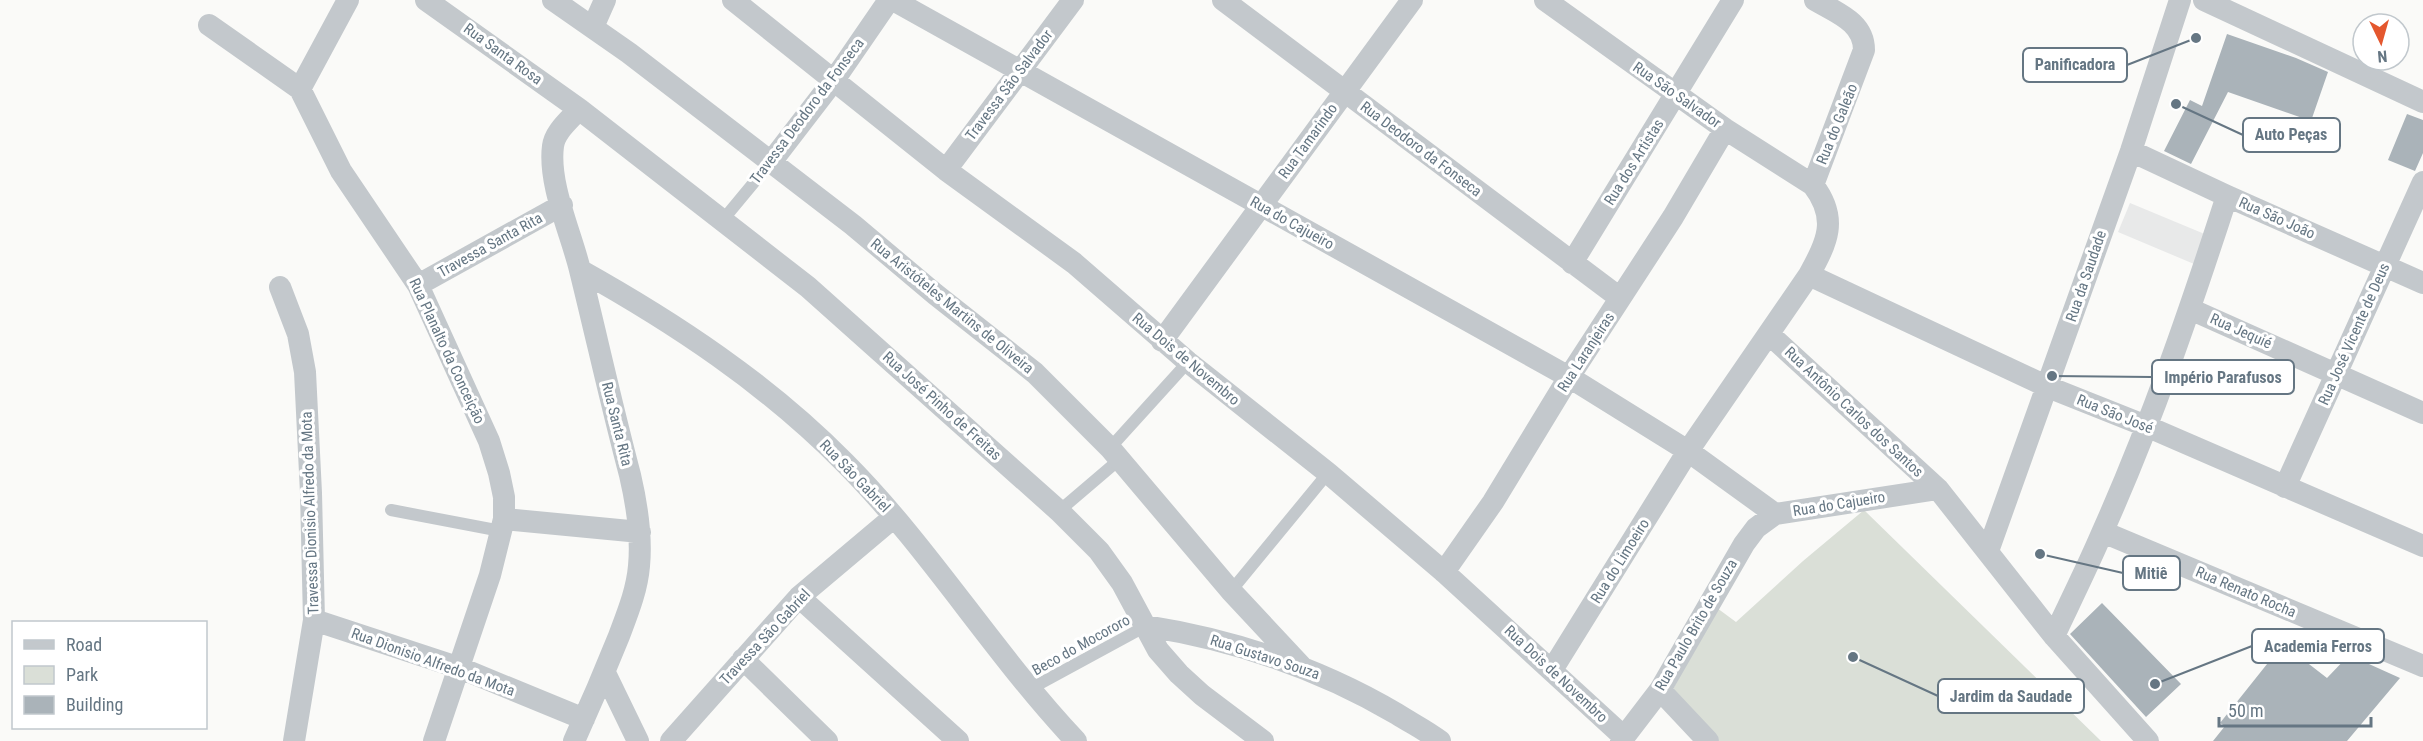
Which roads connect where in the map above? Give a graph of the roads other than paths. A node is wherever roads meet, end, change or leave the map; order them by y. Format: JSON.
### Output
{"nodes":[{"id":1,"x":348,"y":0,"type":"edge"},
{"id":2,"x":553,"y":0,"type":"edge"},
{"id":3,"x":604,"y":0,"type":"edge"},
{"id":4,"x":733,"y":0,"type":"edge"},
{"id":5,"x":891,"y":0,"type":"edge"},
{"id":6,"x":1073,"y":0,"type":"edge"},
{"id":7,"x":1223,"y":0,"type":"edge"},
{"id":8,"x":1412,"y":0,"type":"edge"},
{"id":9,"x":1545,"y":0,"type":"edge"},
{"id":10,"x":1733,"y":0,"type":"edge"},
{"id":11,"x":1815,"y":0,"type":"edge"},
{"id":12,"x":2180,"y":0,"type":"edge"},
{"id":13,"x":2204,"y":0,"type":"edge"},
{"id":14,"x":435,"y":2,"type":"edge"},
{"id":15,"x":209,"y":25,"type":"dead end"},
{"id":16,"x":593,"y":27,"type":"junction"},
{"id":17,"x":1020,"y":69,"type":"junction"},
{"id":18,"x":834,"y":80,"type":"junction"},
{"id":19,"x":300,"y":89,"type":"junction"},
{"id":20,"x":1344,"y":92,"type":"junction"},
{"id":21,"x":1676,"y":95,"type":"junction"},
{"id":22,"x":2423,"y":102,"type":"edge"},
{"id":23,"x":579,"y":109,"type":"junction"},
{"id":24,"x":1725,"y":129,"type":"junction"},
{"id":25,"x":2132,"y":151,"type":"junction"},
{"id":26,"x":771,"y":162,"type":"junction"},
{"id":27,"x":946,"y":170,"type":"junction"},
{"id":28,"x":2423,"y":182,"type":"edge"},
{"id":29,"x":1813,"y":185,"type":"junction"},
{"id":30,"x":2227,"y":196,"type":"junction"},
{"id":31,"x":562,"y":205,"type":"junction"},
{"id":32,"x":1262,"y":206,"type":"junction"},
{"id":33,"x":722,"y":220,"type":"junction"},
{"id":34,"x":1572,"y":263,"type":"junction"},
{"id":35,"x":2385,"y":266,"type":"junction"},
{"id":36,"x":580,"y":270,"type":"junction"},
{"id":37,"x":1809,"y":275,"type":"junction"},
{"id":38,"x":2423,"y":283,"type":"edge"},
{"id":39,"x":418,"y":285,"type":"junction"},
{"id":40,"x":280,"y":287,"type":"dead end"},
{"id":41,"x":1620,"y":298,"type":"junction"},
{"id":42,"x":2190,"y":309,"type":"junction"},
{"id":43,"x":1770,"y":335,"type":"junction"},
{"id":44,"x":1162,"y":341,"type":"junction"},
{"id":45,"x":1188,"y":362,"type":"junction"},
{"id":46,"x":2337,"y":375,"type":"junction"},
{"id":47,"x":1569,"y":377,"type":"junction"},
{"id":48,"x":2048,"y":387,"type":"junction"},
{"id":49,"x":2423,"y":413,"type":"edge"},
{"id":50,"x":2146,"y":426,"type":"junction"},
{"id":51,"x":1688,"y":451,"type":"junction"},
{"id":52,"x":1115,"y":453,"type":"junction"},
{"id":53,"x":1328,"y":473,"type":"junction"},
{"id":54,"x":2285,"y":487,"type":"junction"},
{"id":55,"x":1938,"y":489,"type":"junction"},
{"id":56,"x":392,"y":510,"type":"dead end"},
{"id":57,"x":1059,"y":511,"type":"junction"},
{"id":58,"x":1776,"y":514,"type":"junction"},
{"id":59,"x":894,"y":517,"type":"junction"},
{"id":60,"x":503,"y":525,"type":"junction"},
{"id":61,"x":640,"y":532,"type":"junction"},
{"id":62,"x":2103,"y":532,"type":"junction"},
{"id":63,"x":2423,"y":546,"type":"edge"},
{"id":64,"x":1988,"y":551,"type":"junction"},
{"id":65,"x":1444,"y":572,"type":"junction"},
{"id":66,"x":1231,"y":591,"type":"junction"},
{"id":67,"x":799,"y":597,"type":"junction"},
{"id":68,"x":314,"y":620,"type":"junction"},
{"id":69,"x":1146,"y":626,"type":"junction"},
{"id":70,"x":2054,"y":636,"type":"junction"},
{"id":71,"x":743,"y":659,"type":"junction"},
{"id":72,"x":1301,"y":666,"type":"junction"},
{"id":73,"x":2423,"y":666,"type":"edge"},
{"id":74,"x":460,"y":668,"type":"junction"},
{"id":75,"x":1552,"y":670,"type":"junction"},
{"id":76,"x":604,"y":673,"type":"junction"},
{"id":77,"x":1030,"y":689,"type":"junction"},
{"id":78,"x":1660,"y":690,"type":"junction"},
{"id":79,"x":584,"y":720,"type":"junction"},
{"id":80,"x":1622,"y":739,"type":"edge"},
{"id":81,"x":294,"y":741,"type":"edge"},
{"id":82,"x":434,"y":741,"type":"edge"},
{"id":83,"x":574,"y":741,"type":"edge"},
{"id":84,"x":638,"y":741,"type":"edge"},
{"id":85,"x":670,"y":741,"type":"edge"},
{"id":86,"x":828,"y":741,"type":"edge"},
{"id":87,"x":958,"y":741,"type":"edge"},
{"id":88,"x":1076,"y":741,"type":"edge"},
{"id":89,"x":1263,"y":741,"type":"edge"},
{"id":90,"x":1440,"y":741,"type":"edge"},
{"id":91,"x":1708,"y":741,"type":"edge"},
{"id":92,"x":2148,"y":741,"type":"edge"}],
"edges":[{"from":1,"to":19,"type":"street"},
{"from":2,"to":16,"type":"street","name":"Rua Aristóteles Martins de Oliveira"},
{"from":3,"to":16,"type":"street"},
{"from":4,"to":18,"type":"street","name":"Rua Dois de Novembro"},
{"from":5,"to":17,"type":"street","name":"Rua do Cajueiro"},
{"from":5,"to":18,"type":"street","name":"Travessa Deodoro da Fonseca"},
{"from":6,"to":17,"type":"street","name":"Travessa São Salvador"},
{"from":7,"to":20,"type":"street","name":"Rua Deodoro da Fonseca"},
{"from":8,"to":20,"type":"street","name":"Rua Tamarindo"},
{"from":9,"to":21,"type":"street","name":"Rua São Salvador"},
{"from":10,"to":21,"type":"street","name":"Rua dos Artistas"},
{"from":11,"to":29,"type":"street","name":"Rua do Galeão"},
{"from":12,"to":25,"type":"street","name":"Rua da Saudade"},
{"from":13,"to":22,"type":"street"},
{"from":14,"to":23,"type":"street","name":"Rua Santa Rosa"},
{"from":15,"to":19,"type":"street","name":"Rua Planalto da Conceição"},
{"from":16,"to":26,"type":"street","name":"Rua Aristóteles Martins de Oliveira"},
{"from":17,"to":27,"type":"street","name":"Travessa São Salvador"},
{"from":17,"to":32,"type":"street","name":"Rua do Cajueiro"},
{"from":18,"to":26,"type":"street","name":"Travessa Deodoro da Fonseca"},
{"from":18,"to":27,"type":"street","name":"Rua Dois de Novembro"},
{"from":19,"to":39,"type":"street","name":"Rua Planalto da Conceição"},
{"from":20,"to":32,"type":"street","name":"Rua Tamarindo"},
{"from":20,"to":34,"type":"street","name":"Rua Deodoro da Fonseca"},
{"from":21,"to":24,"type":"street","name":"Rua São Salvador"},
{"from":21,"to":34,"type":"street","name":"Rua dos Artistas"},
{"from":23,"to":31,"type":"street","name":"Rua Santa Rita"},
{"from":23,"to":33,"type":"street","name":"Rua José Pinho de Freitas"},
{"from":24,"to":29,"type":"street","name":"Rua São Salvador"},
{"from":24,"to":41,"type":"street","name":"Rua Laranjeiras"},
{"from":25,"to":30,"type":"street","name":"Rua São João"},
{"from":25,"to":48,"type":"street","name":"Rua da Saudade"},
{"from":26,"to":33,"type":"lane","name":"Travessa Deodoro da Fonseca"},
{"from":26,"to":52,"type":"street","name":"Rua Aristóteles Martins de Oliveira"},
{"from":27,"to":44,"type":"street","name":"Rua Dois de Novembro"},
{"from":28,"to":35,"type":"street","name":"Rua José Vicente de Deus"},
{"from":29,"to":37,"type":"street"},
{"from":30,"to":35,"type":"street","name":"Rua São João"},
{"from":30,"to":42,"type":"street"},
{"from":31,"to":36,"type":"street","name":"Rua Santa Rita"},
{"from":31,"to":39,"type":"street","name":"Travessa Santa Rita"},
{"from":32,"to":44,"type":"street","name":"Rua Tamarindo"},
{"from":32,"to":47,"type":"street","name":"Rua do Cajueiro"},
{"from":33,"to":57,"type":"street","name":"Rua José Pinho de Freitas"},
{"from":34,"to":41,"type":"street","name":"Rua Deodoro da Fonseca"},
{"from":35,"to":38,"type":"street","name":"Rua São João"},
{"from":35,"to":46,"type":"street","name":"Rua José Vicente de Deus"},
{"from":36,"to":59,"type":"street","name":"Rua São Gabriel"},
{"from":36,"to":61,"type":"street","name":"Rua Santa Rita"},
{"from":37,"to":43,"type":"street"},
{"from":37,"to":48,"type":"street","name":"Rua São José"},
{"from":39,"to":60,"type":"street","name":"Rua Planalto da Conceição"},
{"from":40,"to":68,"type":"street","name":"Travessa Dionisio Alfredo da Mota"},
{"from":41,"to":47,"type":"street","name":"Rua Laranjeiras"},
{"from":42,"to":46,"type":"street","name":"Rua Jequié"},
{"from":42,"to":50,"type":"street"},
{"from":43,"to":51,"type":"street"},
{"from":43,"to":55,"type":"street","name":"Rua Antônio Carlos dos Santos"},
{"from":44,"to":45,"type":"street","name":"Rua Dois de Novembro"},
{"from":45,"to":52,"type":"lane"},
{"from":45,"to":53,"type":"street","name":"Rua Dois de Novembro"},
{"from":46,"to":49,"type":"street","name":"Rua Jequié"},
{"from":46,"to":54,"type":"street","name":"Rua José Vicente de Deus"},
{"from":47,"to":51,"type":"street","name":"Rua do Cajueiro"},
{"from":47,"to":65,"type":"street","name":"Rua Laranjeiras"},
{"from":48,"to":50,"type":"street","name":"Rua São José"},
{"from":48,"to":64,"type":"street","name":"Rua da Saudade"},
{"from":50,"to":54,"type":"street","name":"Rua São José"},
{"from":50,"to":62,"type":"street"},
{"from":51,"to":58,"type":"street","name":"Rua do Cajueiro"},
{"from":51,"to":75,"type":"street","name":"Rua do Limoeiro"},
{"from":52,"to":57,"type":"lane"},
{"from":52,"to":66,"type":"street","name":"Rua Aristóteles Martins de Oliveira"},
{"from":53,"to":65,"type":"street","name":"Rua Dois de Novembro"},
{"from":53,"to":66,"type":"lane"},
{"from":54,"to":63,"type":"street","name":"Rua São José"},
{"from":55,"to":58,"type":"street","name":"Rua do Cajueiro"},
{"from":55,"to":64,"type":"street"},
{"from":56,"to":60,"type":"lane"},
{"from":57,"to":69,"type":"street","name":"Rua José Pinho de Freitas"},
{"from":58,"to":78,"type":"street","name":"Rua Paulo Brito de Souza"},
{"from":59,"to":67,"type":"street","name":"Travessa São Gabriel"},
{"from":59,"to":77,"type":"street","name":"Rua São Gabriel"},
{"from":60,"to":61,"type":"street"},
{"from":60,"to":74,"type":"street","name":"Rua Planalto da Conceição"},
{"from":61,"to":76,"type":"street","name":"Rua Santa Rita"},
{"from":62,"to":70,"type":"street"},
{"from":62,"to":73,"type":"street","name":"Rua Renato Rocha"},
{"from":64,"to":70,"type":"street"},
{"from":65,"to":75,"type":"street","name":"Rua Dois de Novembro"},
{"from":66,"to":72,"type":"street","name":"Rua Aristóteles Martins de Oliveira"},
{"from":67,"to":71,"type":"street","name":"Travessa São Gabriel"},
{"from":67,"to":87,"type":"street"},
{"from":68,"to":74,"type":"street","name":"Rua Dionisio Alfredo da Mota"},
{"from":68,"to":81,"type":"street","name":"Travessa Dionisio Alfredo da Mota"},
{"from":69,"to":72,"type":"street","name":"Rua Gustavo Souza"},
{"from":69,"to":77,"type":"lane","name":"Beco do Mocororo"},
{"from":69,"to":89,"type":"street","name":"Rua José Pinho de Freitas"},
{"from":70,"to":92,"type":"street"},
{"from":71,"to":85,"type":"street","name":"Travessa São Gabriel"},
{"from":71,"to":86,"type":"street"},
{"from":72,"to":90,"type":"street","name":"Rua Gustavo Souza"},
{"from":74,"to":79,"type":"street","name":"Rua Dionisio Alfredo da Mota"},
{"from":74,"to":82,"type":"street","name":"Rua Planalto da Conceição"},
{"from":75,"to":80,"type":"street","name":"Rua Dois de Novembro"},
{"from":76,"to":79,"type":"street","name":"Rua Santa Rita"},
{"from":76,"to":84,"type":"street"},
{"from":77,"to":88,"type":"street","name":"Rua São Gabriel"},
{"from":78,"to":80,"type":"street","name":"Rua Paulo Brito de Souza"},
{"from":78,"to":91,"type":"street"},
{"from":79,"to":83,"type":"street","name":"Rua Santa Rita"}]}
